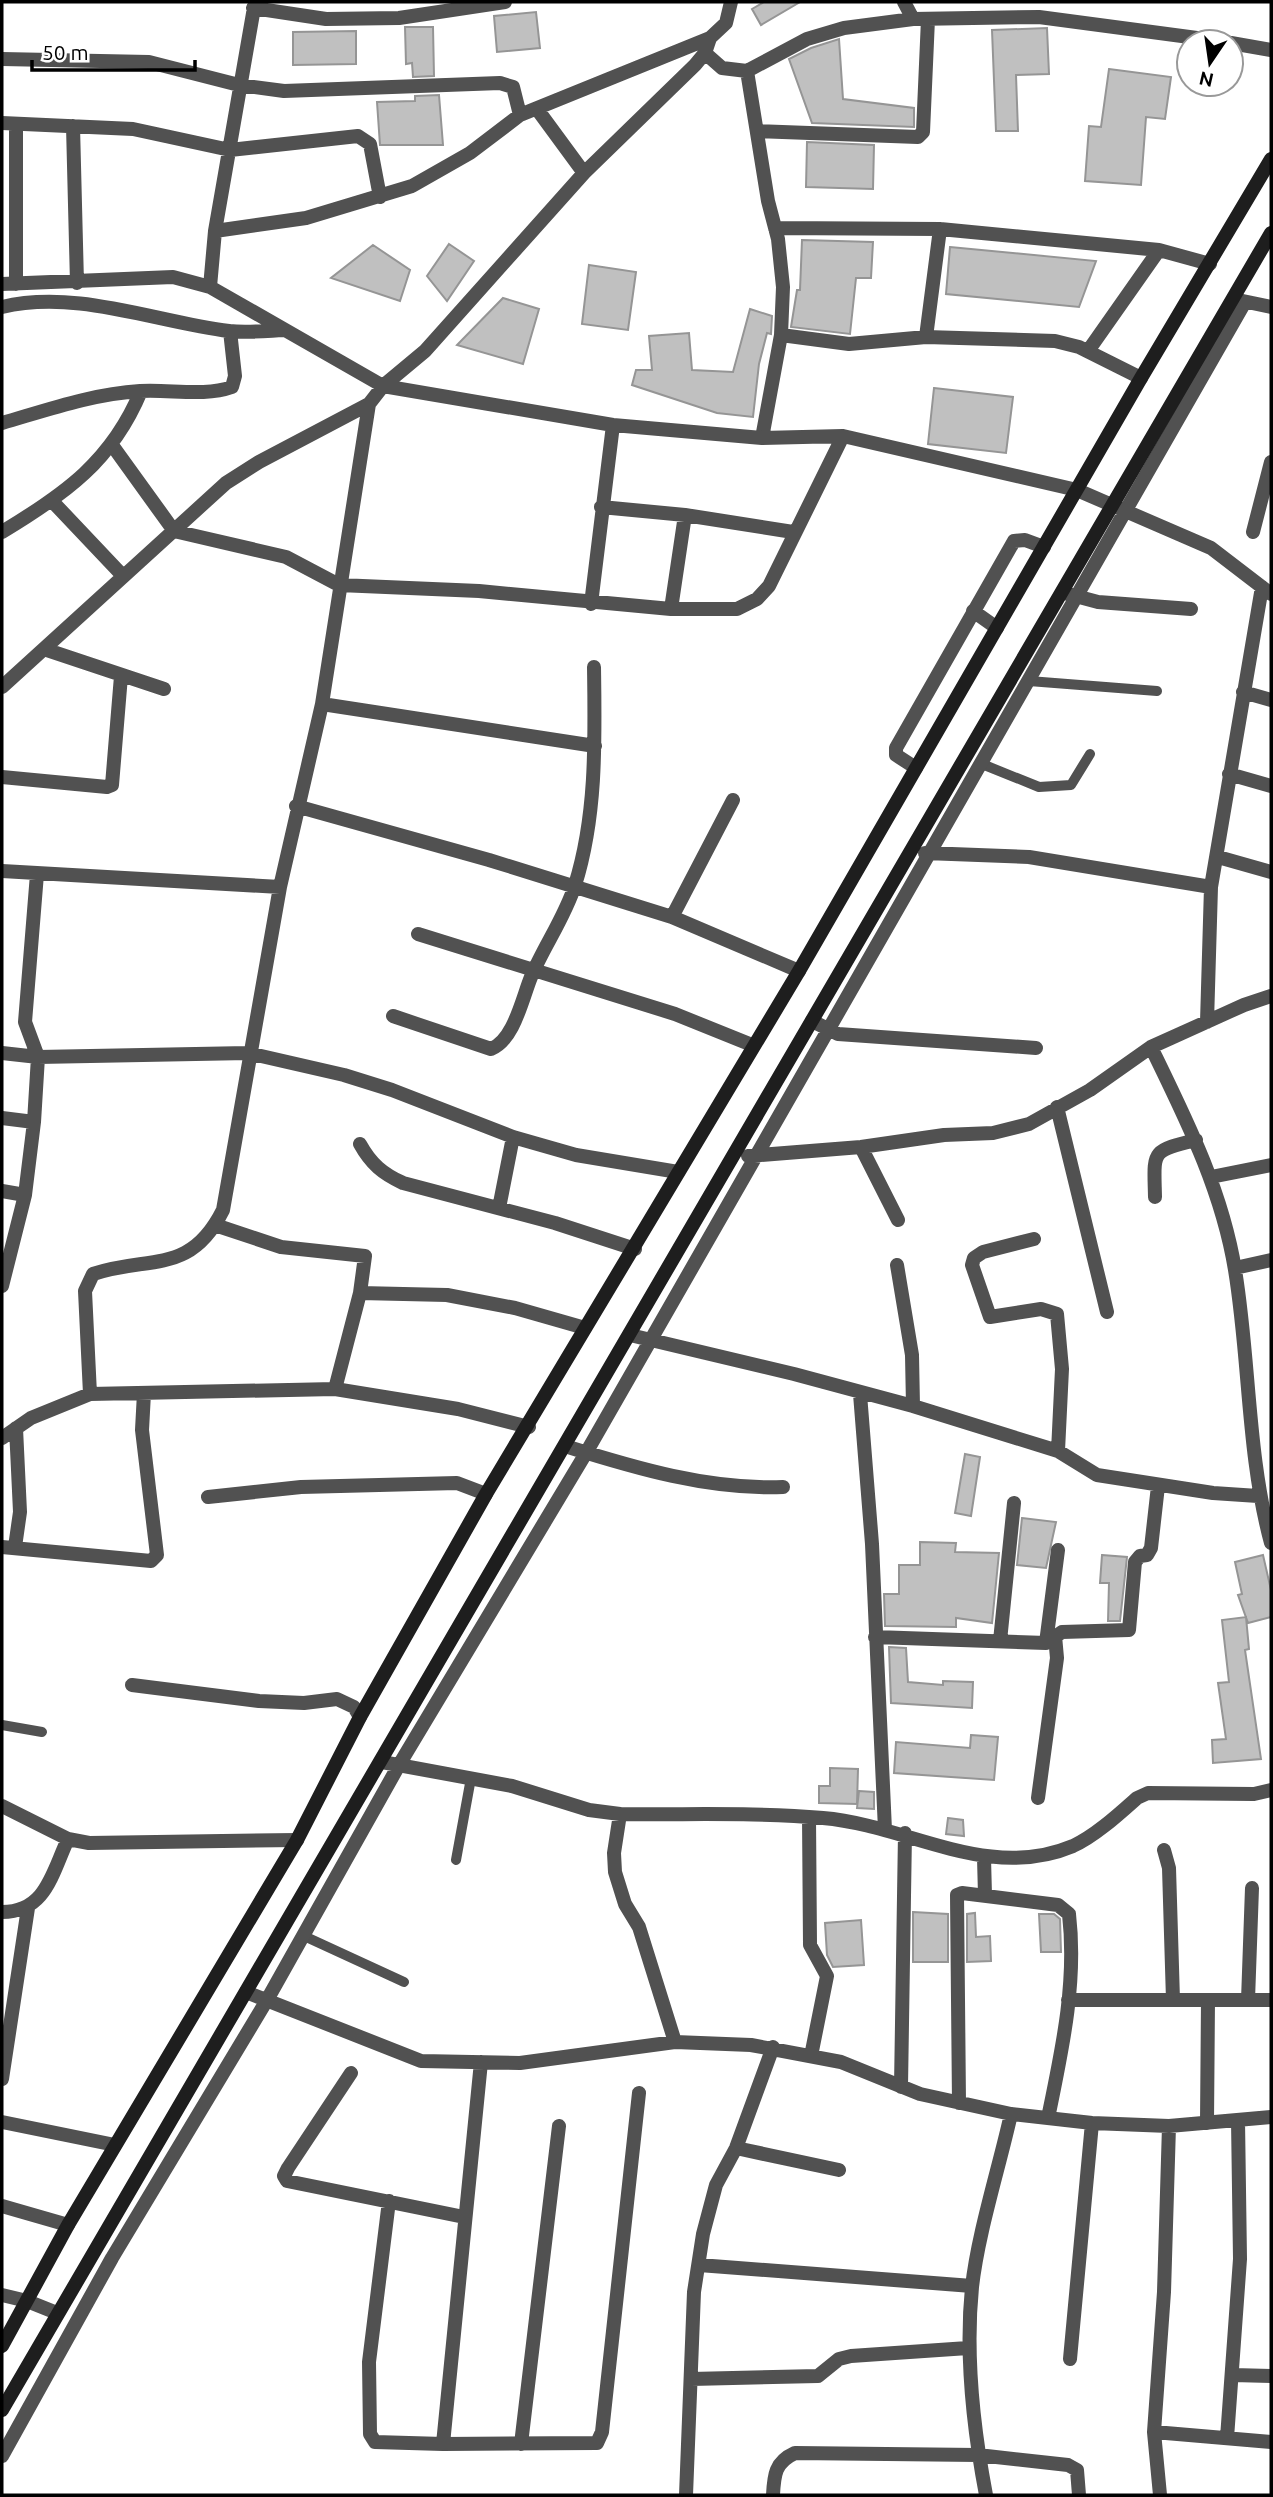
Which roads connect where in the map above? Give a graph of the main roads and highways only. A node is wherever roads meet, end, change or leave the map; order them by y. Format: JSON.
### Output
{"nodes":[{"id":1,"x":1271,"y":159,"type":"edge"},
{"id":2,"x":1271,"y":233,"type":"edge"},
{"id":3,"x":2,"y":2346,"type":"edge"},
{"id":4,"x":2,"y":2410,"type":"edge"}],
"edges":[{"from":1,"to":3,"type":"main road"},
{"from":2,"to":4,"type":"main road"}]}
